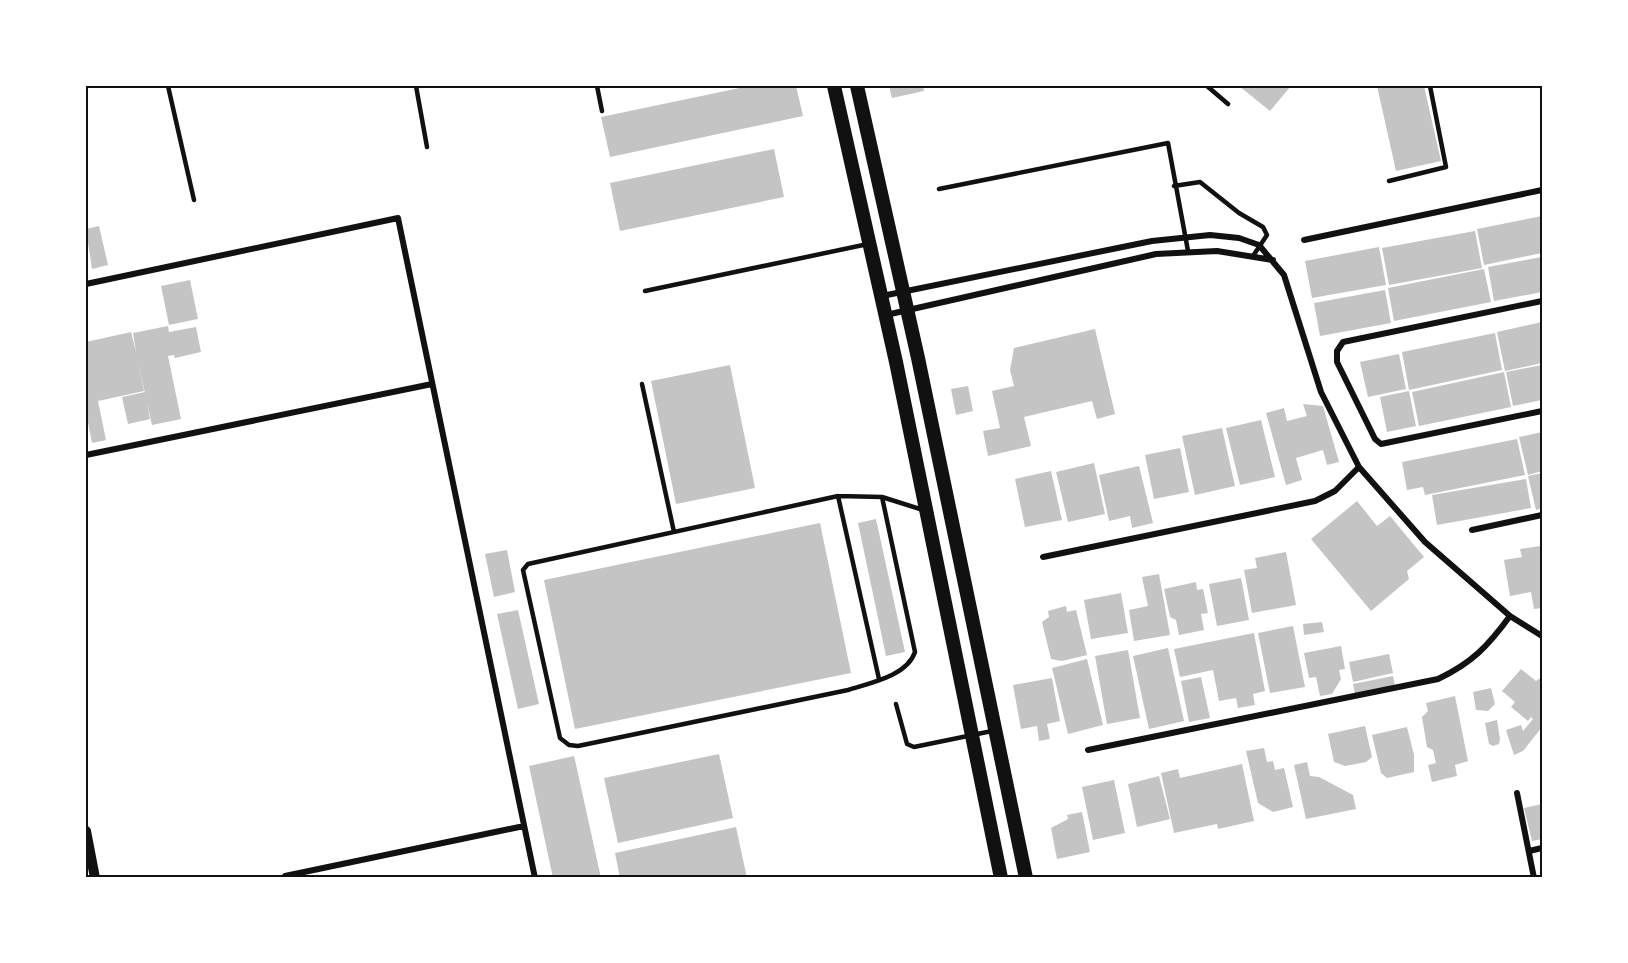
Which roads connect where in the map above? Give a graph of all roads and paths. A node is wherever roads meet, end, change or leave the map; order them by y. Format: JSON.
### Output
{"nodes":[{"id":1,"x":168,"y":86,"type":"edge"},
{"id":2,"x":416,"y":86,"type":"edge"},
{"id":3,"x":597,"y":86,"type":"edge"},
{"id":4,"x":834,"y":86,"type":"edge"},
{"id":5,"x":857,"y":86,"type":"edge"},
{"id":6,"x":1207,"y":86,"type":"edge"},
{"id":7,"x":1430,"y":86,"type":"edge"},
{"id":8,"x":1228,"y":104,"type":"dead end"},
{"id":9,"x":602,"y":111,"type":"dead end"},
{"id":10,"x":427,"y":147,"type":"dead end"},
{"id":11,"x":1389,"y":181,"type":"dead end"},
{"id":12,"x":1174,"y":186,"type":"junction"},
{"id":13,"x":939,"y":189,"type":"dead end"},
{"id":14,"x":1542,"y":190,"type":"edge"},
{"id":15,"x":194,"y":200,"type":"dead end"},
{"id":16,"x":1184,"y":236,"type":"junction"},
{"id":17,"x":1304,"y":240,"type":"dead end"},
{"id":18,"x":870,"y":244,"type":"junction"},
{"id":19,"x":1259,"y":245,"type":"junction"},
{"id":20,"x":1188,"y":251,"type":"junction"},
{"id":21,"x":1253,"y":256,"type":"junction"},
{"id":22,"x":1274,"y":260,"type":"junction"},
{"id":23,"x":86,"y":284,"type":"edge"},
{"id":24,"x":645,"y":291,"type":"dead end"},
{"id":25,"x":903,"y":292,"type":"junction"},
{"id":26,"x":880,"y":296,"type":"junction"},
{"id":27,"x":1542,"y":301,"type":"edge"},
{"id":28,"x":907,"y":312,"type":"junction"},
{"id":29,"x":884,"y":316,"type":"junction"},
{"id":30,"x":432,"y":384,"type":"junction"},
{"id":31,"x":642,"y":384,"type":"dead end"},
{"id":32,"x":1542,"y":411,"type":"edge"},
{"id":33,"x":86,"y":455,"type":"edge"},
{"id":34,"x":1359,"y":467,"type":"junction"},
{"id":35,"x":838,"y":496,"type":"junction"},
{"id":36,"x":882,"y":497,"type":"junction"},
{"id":37,"x":927,"y":511,"type":"junction"},
{"id":38,"x":1542,"y":514,"type":"edge"},
{"id":39,"x":1473,"y":530,"type":"dead end"},
{"id":40,"x":674,"y":532,"type":"junction"},
{"id":41,"x":1043,"y":557,"type":"dead end"},
{"id":42,"x":1510,"y":616,"type":"junction"},
{"id":43,"x":1542,"y":636,"type":"edge"},
{"id":44,"x":879,"y":679,"type":"junction"},
{"id":45,"x":896,"y":704,"type":"dead end"},
{"id":46,"x":995,"y":731,"type":"junction"},
{"id":47,"x":971,"y":736,"type":"junction"},
{"id":48,"x":1088,"y":750,"type":"dead end"},
{"id":49,"x":1517,"y":793,"type":"dead end"},
{"id":50,"x":524,"y":826,"type":"junction"},
{"id":51,"x":86,"y":831,"type":"edge"},
{"id":52,"x":1542,"y":848,"type":"edge"},
{"id":53,"x":1528,"y":850,"type":"junction"},
{"id":54,"x":282,"y":877,"type":"edge"},
{"id":55,"x":95,"y":878,"type":"edge"},
{"id":56,"x":535,"y":878,"type":"edge"},
{"id":57,"x":1001,"y":878,"type":"edge"},
{"id":58,"x":1026,"y":878,"type":"edge"},
{"id":59,"x":1534,"y":878,"type":"edge"}],
"edges":[{"from":1,"to":15,"type":"lane"},
{"from":2,"to":10,"type":"lane"},
{"from":3,"to":9,"type":"lane"},
{"from":4,"to":18,"type":"main road"},
{"from":5,"to":25,"type":"main road"},
{"from":6,"to":8,"type":"lane"},
{"from":7,"to":11,"type":"lane"},
{"from":12,"to":13,"type":"lane"},
{"from":12,"to":16,"type":"lane"},
{"from":12,"to":19,"type":"lane"},
{"from":14,"to":17,"type":"street"},
{"from":16,"to":19,"type":"street"},
{"from":16,"to":20,"type":"lane"},
{"from":16,"to":25,"type":"street"},
{"from":18,"to":24,"type":"lane"},
{"from":18,"to":26,"type":"main road"},
{"from":19,"to":21,"type":"lane"},
{"from":19,"to":22,"type":"street"},
{"from":20,"to":21,"type":"street"},
{"from":20,"to":28,"type":"street"},
{"from":21,"to":22,"type":"street"},
{"from":22,"to":34,"type":"street"},
{"from":23,"to":30,"type":"street"},
{"from":25,"to":26,"type":"street"},
{"from":25,"to":28,"type":"main road"},
{"from":26,"to":29,"type":"main road"},
{"from":27,"to":32,"type":"street"},
{"from":28,"to":29,"type":"street"},
{"from":28,"to":46,"type":"main road"},
{"from":29,"to":37,"type":"main road"},
{"from":30,"to":33,"type":"street"},
{"from":30,"to":50,"type":"street"},
{"from":31,"to":40,"type":"lane"},
{"from":34,"to":41,"type":"street"},
{"from":34,"to":42,"type":"street"},
{"from":35,"to":36,"type":"lane"},
{"from":35,"to":40,"type":"lane"},
{"from":35,"to":44,"type":"lane"},
{"from":36,"to":37,"type":"lane"},
{"from":36,"to":44,"type":"lane"},
{"from":37,"to":47,"type":"main road"},
{"from":38,"to":39,"type":"street"},
{"from":40,"to":44,"type":"lane"},
{"from":42,"to":43,"type":"street"},
{"from":42,"to":48,"type":"street"},
{"from":45,"to":47,"type":"lane"},
{"from":46,"to":47,"type":"lane"},
{"from":46,"to":58,"type":"main road"},
{"from":47,"to":57,"type":"main road"},
{"from":49,"to":53,"type":"street"},
{"from":50,"to":54,"type":"street"},
{"from":50,"to":56,"type":"street"},
{"from":51,"to":55,"type":"street"},
{"from":52,"to":53,"type":"street"},
{"from":53,"to":59,"type":"street"}]}
